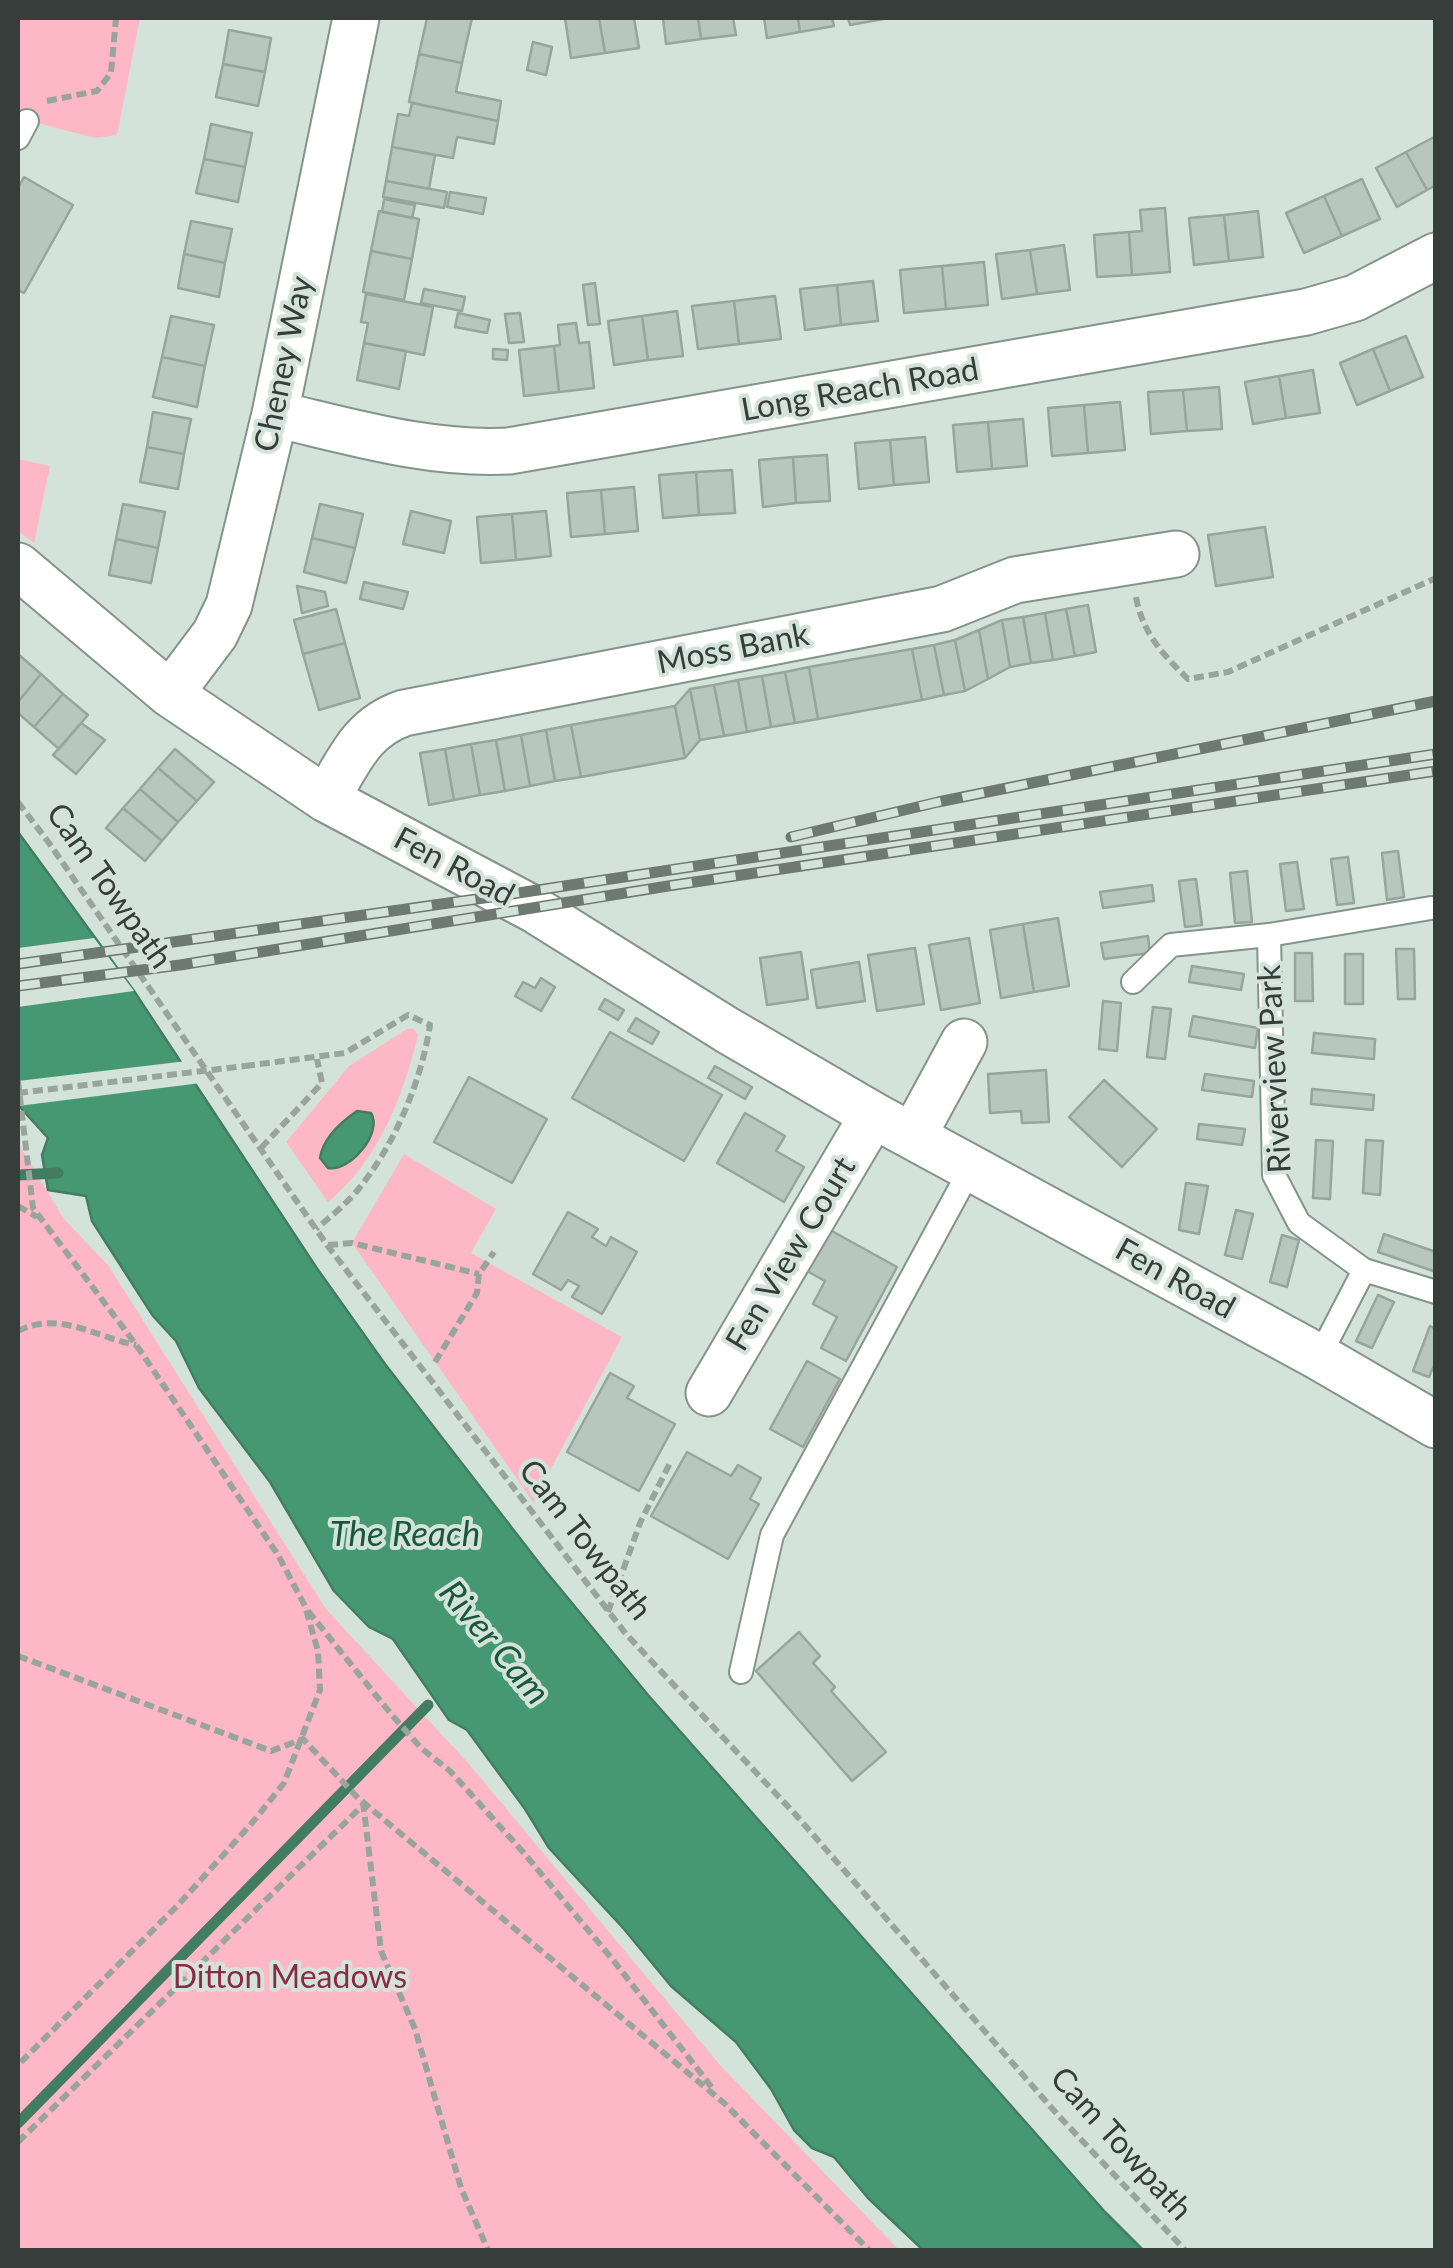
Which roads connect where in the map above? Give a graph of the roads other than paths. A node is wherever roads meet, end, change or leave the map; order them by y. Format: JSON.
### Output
{"nodes":[{"id":1,"x":356,"y":18,"type":"edge"},
{"id":2,"x":1436,"y":256,"type":"edge"},
{"id":3,"x":275,"y":414,"type":"junction"},
{"id":4,"x":1176,"y":554,"type":"dead end"},
{"id":5,"x":18,"y":566,"type":"edge"},
{"id":6,"x":170,"y":694,"type":"junction"},
{"id":7,"x":326,"y":799,"type":"junction"},
{"id":8,"x":1431,"y":908,"type":"dead end"},
{"id":9,"x":1269,"y":936,"type":"junction"},
{"id":10,"x":1132,"y":982,"type":"dead end"},
{"id":11,"x":964,"y":1042,"type":"dead end"},
{"id":12,"x":874,"y":1115,"type":"junction"},
{"id":13,"x":914,"y":1136,"type":"junction"},
{"id":14,"x":972,"y":1168,"type":"junction"},
{"id":15,"x":1364,"y":1270,"type":"junction"},
{"id":16,"x":1436,"y":1292,"type":"edge"},
{"id":17,"x":1319,"y":1358,"type":"junction"},
{"id":18,"x":709,"y":1393,"type":"dead end"},
{"id":19,"x":1436,"y":1424,"type":"edge"},
{"id":20,"x":741,"y":1672,"type":"dead end"}],
"edges":[{"from":1,"to":3,"type":"street","name":"Cheney Way"},
{"from":2,"to":3,"type":"street","name":"Long Reach Road"},
{"from":3,"to":6,"type":"street","name":"Cheney Way"},
{"from":4,"to":7,"type":"street","name":"Moss Bank"},
{"from":5,"to":6,"type":"street","name":"Fen Road"},
{"from":6,"to":7,"type":"street","name":"Fen Road"},
{"from":7,"to":12,"type":"street","name":"Fen Road"},
{"from":8,"to":9,"type":"lane","name":"Riverview Park"},
{"from":9,"to":10,"type":"lane"},
{"from":9,"to":15,"type":"lane","name":"Riverview Park"},
{"from":11,"to":13,"type":"street"},
{"from":12,"to":13,"type":"street","name":"Fen Road"},
{"from":12,"to":18,"type":"street","name":"Fen View Court"},
{"from":13,"to":14,"type":"street","name":"Fen Road"},
{"from":14,"to":17,"type":"street","name":"Fen Road"},
{"from":14,"to":20,"type":"lane"},
{"from":15,"to":16,"type":"lane","name":"Riverview Park"},
{"from":15,"to":17,"type":"lane"},
{"from":17,"to":19,"type":"street","name":"Fen Road"}]}
